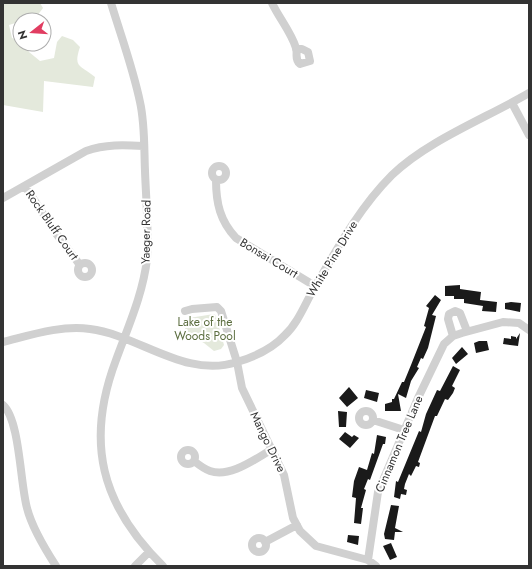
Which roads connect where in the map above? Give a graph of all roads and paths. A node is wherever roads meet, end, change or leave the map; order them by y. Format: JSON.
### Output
{"nodes":[{"id":1,"x":111,"y":3,"type":"edge"},
{"id":2,"x":272,"y":3,"type":"edge"},
{"id":3,"x":296,"y":49,"type":"dead end"},
{"id":4,"x":529,"y":93,"type":"edge"},
{"id":5,"x":512,"y":103,"type":"junction"},
{"id":6,"x":529,"y":135,"type":"edge"},
{"id":7,"x":144,"y":146,"type":"junction"},
{"id":8,"x":216,"y":180,"type":"dead end"},
{"id":9,"x":25,"y":186,"type":"junction"},
{"id":10,"x":3,"y":198,"type":"edge"},
{"id":11,"x":80,"y":265,"type":"dead end"},
{"id":12,"x":315,"y":286,"type":"junction"},
{"id":13,"x":185,"y":311,"type":"dead end"},
{"id":14,"x":529,"y":330,"type":"edge"},
{"id":15,"x":467,"y":331,"type":"junction"},
{"id":16,"x":452,"y":336,"type":"junction"},
{"id":17,"x":124,"y":339,"type":"junction"},
{"id":18,"x":3,"y":342,"type":"edge"},
{"id":19,"x":237,"y":362,"type":"junction"},
{"id":20,"x":3,"y":404,"type":"edge"},
{"id":21,"x":373,"y":420,"type":"dead end"},
{"id":22,"x":404,"y":430,"type":"junction"},
{"id":23,"x":271,"y":450,"type":"junction"},
{"id":24,"x":194,"y":461,"type":"dead end"},
{"id":25,"x":297,"y":525,"type":"junction"},
{"id":26,"x":265,"y":542,"type":"dead end"},
{"id":27,"x":149,"y":552,"type":"junction"},
{"id":28,"x":368,"y":560,"type":"junction"},
{"id":29,"x":56,"y":566,"type":"edge"},
{"id":30,"x":135,"y":566,"type":"edge"},
{"id":31,"x":163,"y":566,"type":"edge"},
{"id":32,"x":376,"y":566,"type":"edge"}],
"edges":[{"from":1,"to":7,"type":"street","name":"Yaeger Road"},
{"from":2,"to":3,"type":"street"},
{"from":4,"to":5,"type":"street","name":"White Pine Drive"},
{"from":5,"to":6,"type":"street"},
{"from":5,"to":12,"type":"street","name":"White Pine Drive"},
{"from":7,"to":9,"type":"street"},
{"from":7,"to":17,"type":"street","name":"Yaeger Road"},
{"from":8,"to":12,"type":"street","name":"Bonsai Court"},
{"from":9,"to":10,"type":"street"},
{"from":9,"to":11,"type":"street","name":"Rock Bluff Court"},
{"from":12,"to":19,"type":"street","name":"White Pine Drive"},
{"from":13,"to":19,"type":"street","name":"Mango Drive"},
{"from":14,"to":15,"type":"street"},
{"from":15,"to":16,"type":"street"},
{"from":15,"to":16,"type":"street"},
{"from":16,"to":22,"type":"street","name":"Cinnamon Tree Lane"},
{"from":17,"to":18,"type":"street"},
{"from":17,"to":19,"type":"street","name":"White Pine Drive"},
{"from":17,"to":27,"type":"street","name":"Yaeger Road"},
{"from":19,"to":23,"type":"street","name":"Mango Drive"},
{"from":20,"to":29,"type":"street"},
{"from":21,"to":22,"type":"street"},
{"from":22,"to":28,"type":"street","name":"Cinnamon Tree Lane"},
{"from":23,"to":24,"type":"street"},
{"from":23,"to":25,"type":"street","name":"Mango Drive"},
{"from":25,"to":26,"type":"street"},
{"from":25,"to":28,"type":"street","name":"Mango Drive"},
{"from":27,"to":30,"type":"street"},
{"from":27,"to":31,"type":"street","name":"Yaeger Road"},
{"from":28,"to":32,"type":"street","name":"Mango Drive"}]}
